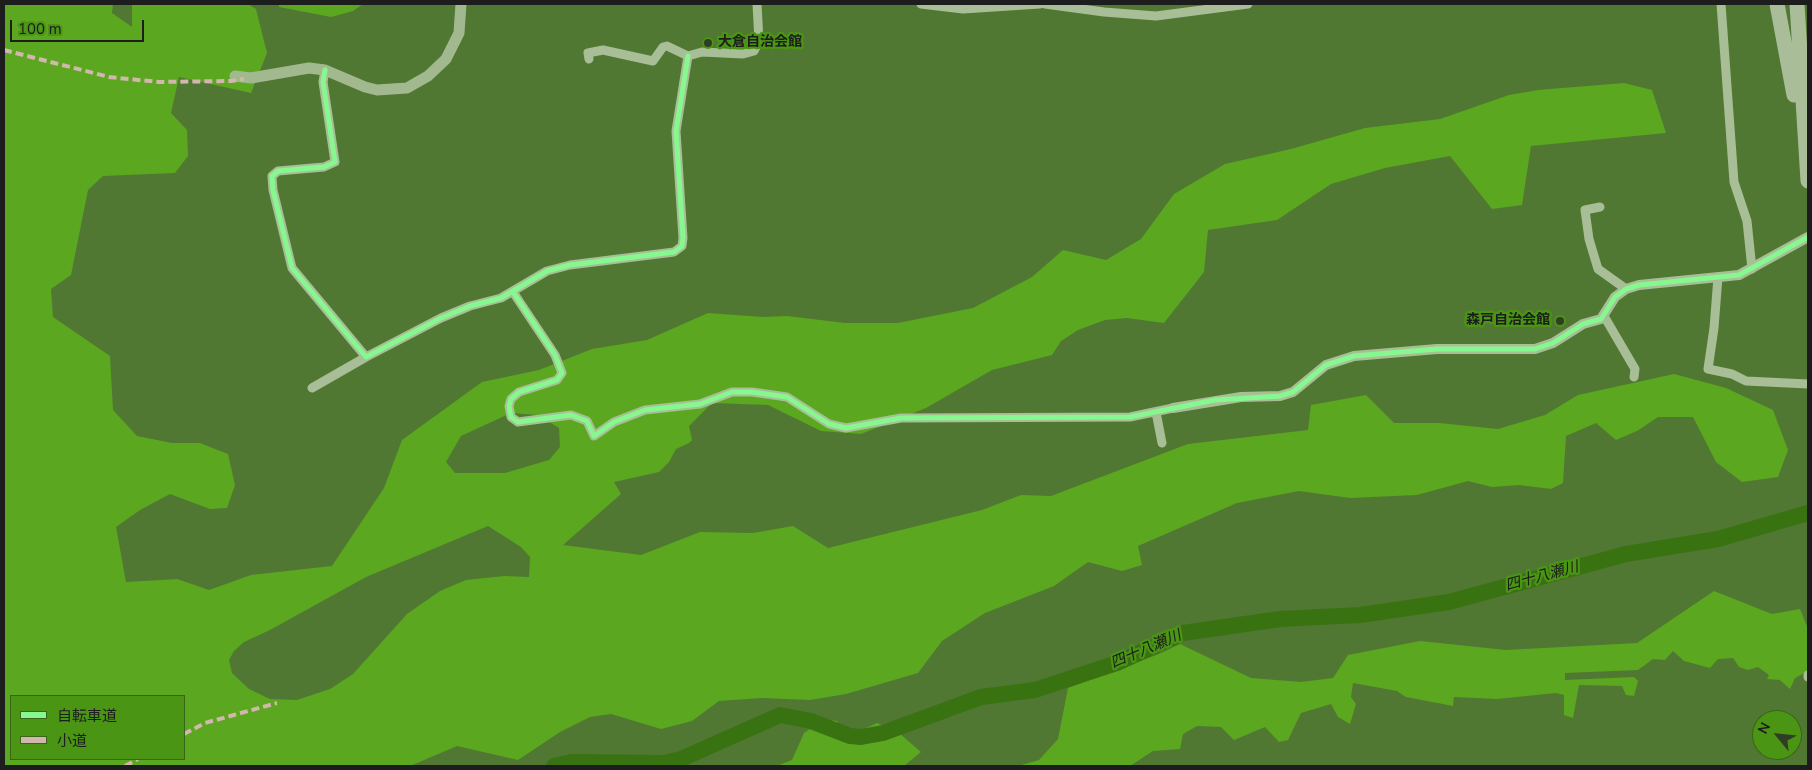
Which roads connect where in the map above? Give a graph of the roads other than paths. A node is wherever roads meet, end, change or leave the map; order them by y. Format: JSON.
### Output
{"nodes":[{"id":1,"x":461,"y":4,"type":"edge"},
{"id":2,"x":757,"y":4,"type":"edge"},
{"id":3,"x":921,"y":4,"type":"edge"},
{"id":4,"x":1040,"y":4,"type":"edge"},
{"id":5,"x":1045,"y":4,"type":"edge"},
{"id":6,"x":1248,"y":4,"type":"edge"},
{"id":7,"x":1721,"y":4,"type":"edge"},
{"id":8,"x":1777,"y":4,"type":"edge"},
{"id":9,"x":1796,"y":4,"type":"edge"},
{"id":10,"x":688,"y":56,"type":"junction"},
{"id":11,"x":589,"y":59,"type":"dead end"},
{"id":12,"x":326,"y":70,"type":"junction"},
{"id":13,"x":235,"y":76,"type":"dead end"},
{"id":14,"x":1808,"y":175,"type":"edge"},
{"id":15,"x":1600,"y":207,"type":"dead end"},
{"id":16,"x":1808,"y":237,"type":"edge"},
{"id":17,"x":1752,"y":268,"type":"junction"},
{"id":18,"x":1718,"y":278,"type":"junction"},
{"id":19,"x":1626,"y":289,"type":"junction"},
{"id":20,"x":513,"y":292,"type":"junction"},
{"id":21,"x":1604,"y":316,"type":"junction"},
{"id":22,"x":366,"y":357,"type":"junction"},
{"id":23,"x":1634,"y":377,"type":"dead end"},
{"id":24,"x":1808,"y":384,"type":"edge"},
{"id":25,"x":312,"y":388,"type":"dead end"},
{"id":26,"x":1173,"y":408,"type":"joint"},
{"id":27,"x":1156,"y":412,"type":"junction"},
{"id":28,"x":1162,"y":443,"type":"dead end"}],
"edges":[{"from":1,"to":12,"type":"main road"},
{"from":2,"to":10,"type":"street"},
{"from":3,"to":4,"type":"street"},
{"from":5,"to":6,"type":"street"},
{"from":7,"to":17,"type":"street"},
{"from":8,"to":14,"type":"highway"},
{"from":9,"to":14,"type":"highway"},
{"from":10,"to":11,"type":"street"},
{"from":10,"to":20,"type":"street"},
{"from":12,"to":13,"type":"main road"},
{"from":12,"to":22,"type":"street"},
{"from":15,"to":19,"type":"street"},
{"from":16,"to":17,"type":"street"},
{"from":17,"to":18,"type":"street"},
{"from":18,"to":19,"type":"street"},
{"from":18,"to":24,"type":"street"},
{"from":19,"to":21,"type":"street"},
{"from":20,"to":22,"type":"street"},
{"from":20,"to":27,"type":"street"},
{"from":21,"to":23,"type":"street"},
{"from":21,"to":26,"type":"street"},
{"from":22,"to":25,"type":"street"},
{"from":26,"to":27,"type":"street"},
{"from":27,"to":28,"type":"street"}]}
